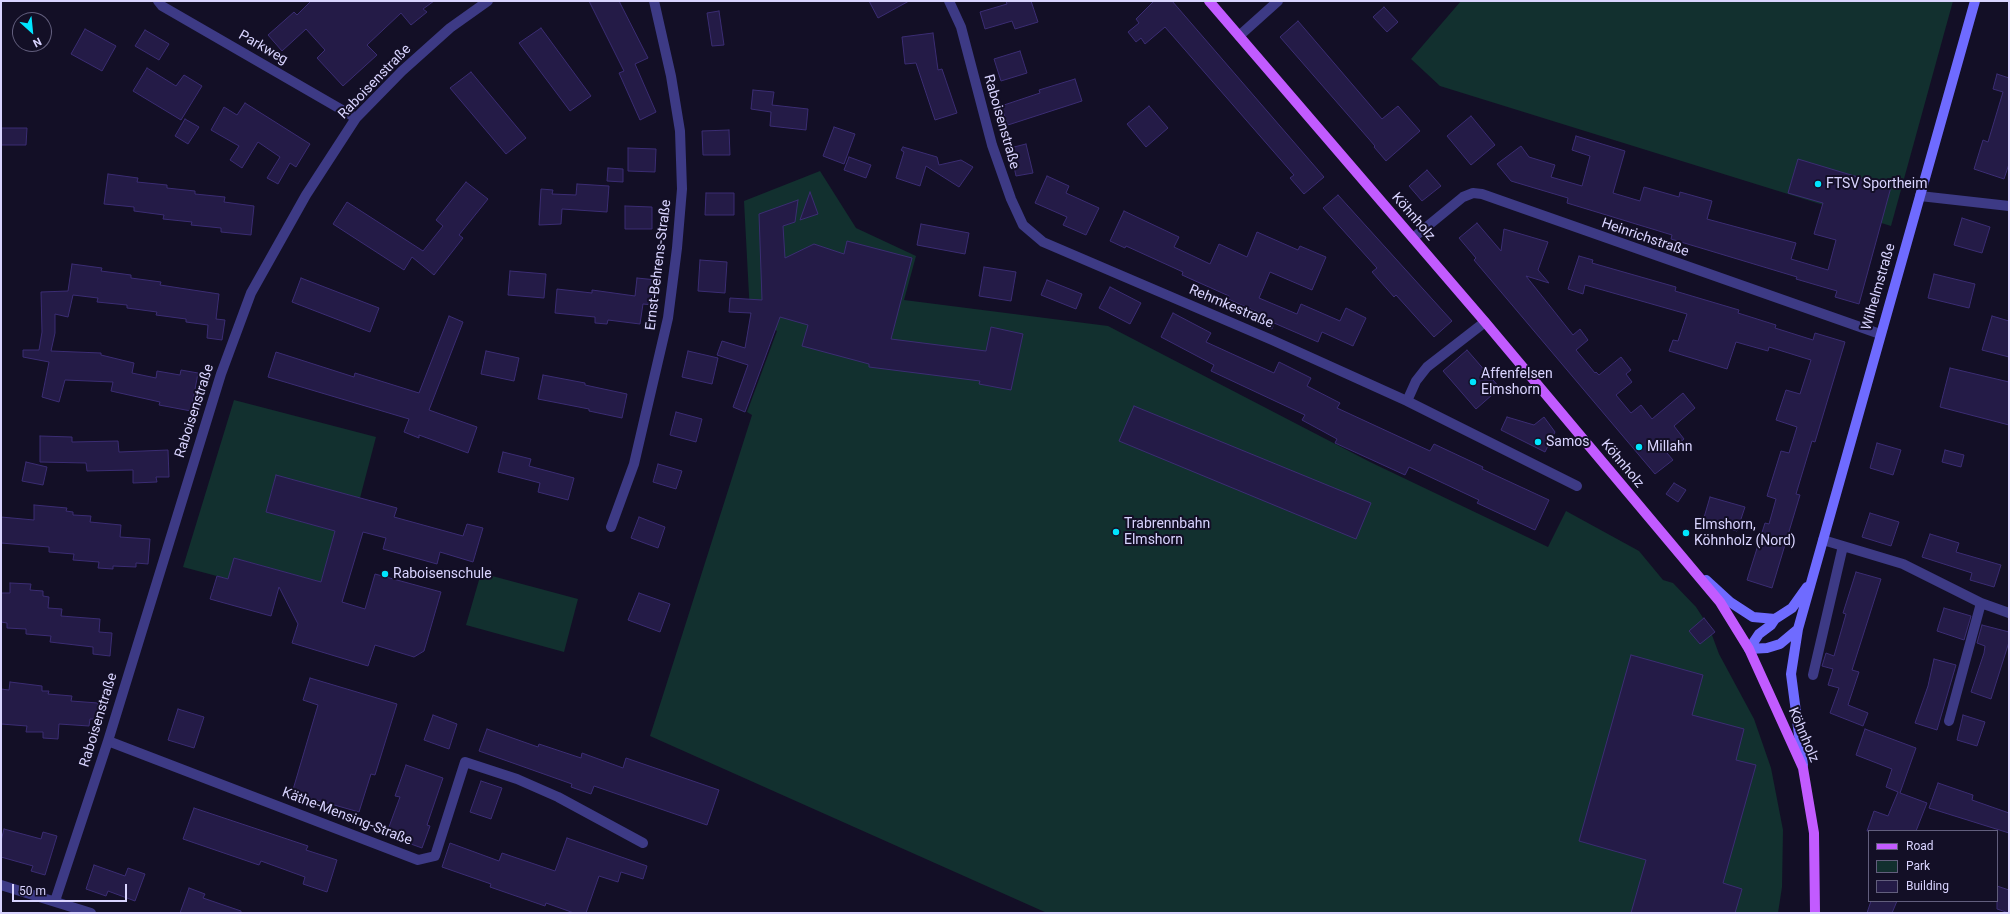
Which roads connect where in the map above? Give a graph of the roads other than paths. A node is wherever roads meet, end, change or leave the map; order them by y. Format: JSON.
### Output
{"nodes":[{"id":1,"x":158,"y":1,"type":"edge"},
{"id":2,"x":488,"y":1,"type":"edge"},
{"id":3,"x":654,"y":1,"type":"edge"},
{"id":4,"x":949,"y":1,"type":"edge"},
{"id":5,"x":1209,"y":1,"type":"edge"},
{"id":6,"x":1278,"y":1,"type":"edge"},
{"id":7,"x":1975,"y":1,"type":"edge"},
{"id":8,"x":1239,"y":36,"type":"junction"},
{"id":9,"x":356,"y":118,"type":"junction"},
{"id":10,"x":1920,"y":196,"type":"junction"},
{"id":11,"x":2009,"y":206,"type":"edge"},
{"id":12,"x":1413,"y":238,"type":"junction"},
{"id":13,"x":1043,"y":242,"type":"joint"},
{"id":14,"x":1485,"y":322,"type":"junction"},
{"id":15,"x":1880,"y":334,"type":"junction"},
{"id":16,"x":1407,"y":401,"type":"junction"},
{"id":17,"x":1577,"y":486,"type":"dead end"},
{"id":18,"x":611,"y":527,"type":"dead end"},
{"id":19,"x":1823,"y":540,"type":"junction"},
{"id":20,"x":1843,"y":546,"type":"junction"},
{"id":21,"x":1692,"y":568,"type":"junction"},
{"id":22,"x":1811,"y":581,"type":"junction"},
{"id":23,"x":1981,"y":603,"type":"junction"},
{"id":24,"x":2009,"y":613,"type":"edge"},
{"id":25,"x":1775,"y":619,"type":"junction"},
{"id":26,"x":1798,"y":629,"type":"junction"},
{"id":27,"x":1749,"y":649,"type":"junction"},
{"id":28,"x":1813,"y":675,"type":"dead end"},
{"id":29,"x":1949,"y":721,"type":"dead end"},
{"id":30,"x":108,"y":741,"type":"junction"},
{"id":31,"x":1803,"y":768,"type":"junction"},
{"id":32,"x":643,"y":843,"type":"dead end"},
{"id":33,"x":1,"y":885,"type":"edge"},
{"id":34,"x":55,"y":901,"type":"junction"},
{"id":35,"x":92,"y":913,"type":"edge"},
{"id":36,"x":1814,"y":913,"type":"edge"}],
"edges":[{"from":1,"to":9,"type":"street","name":"Parkweg"},
{"from":2,"to":9,"type":"street","name":"Raboisenstraße"},
{"from":3,"to":18,"type":"street","name":"Ernst-Behrens-Straße"},
{"from":4,"to":13,"type":"street","name":"Raboisenstraße"},
{"from":5,"to":8,"type":"main road","name":"Köhnholz"},
{"from":6,"to":8,"type":"street"},
{"from":7,"to":10,"type":"main road","name":"Wilhelmstraße"},
{"from":8,"to":12,"type":"main road","name":"Köhnholz"},
{"from":9,"to":30,"type":"street","name":"Raboisenstraße"},
{"from":10,"to":11,"type":"street"},
{"from":10,"to":15,"type":"main road","name":"Wilhelmstraße"},
{"from":12,"to":14,"type":"main road","name":"Köhnholz"},
{"from":12,"to":15,"type":"street","name":"Heinrichstraße"},
{"from":13,"to":16,"type":"street","name":"Rehmkestraße"},
{"from":14,"to":16,"type":"street"},
{"from":14,"to":21,"type":"main road","name":"Köhnholz"},
{"from":15,"to":19,"type":"main road","name":"Wilhelmstraße"},
{"from":16,"to":17,"type":"street","name":"Rehmkestraße"},
{"from":19,"to":20,"type":"street"},
{"from":19,"to":22,"type":"main road","name":"Wilhelmstraße"},
{"from":20,"to":23,"type":"street"},
{"from":20,"to":28,"type":"street"},
{"from":21,"to":25,"type":"main road"},
{"from":21,"to":27,"type":"main road","name":"Köhnholz"},
{"from":22,"to":25,"type":"main road","name":"Wilhelmstraße"},
{"from":22,"to":26,"type":"main road","name":"Wilhelmstraße"},
{"from":23,"to":24,"type":"street"},
{"from":23,"to":29,"type":"street"},
{"from":25,"to":27,"type":"main road","name":"Wilhelmstraße"},
{"from":26,"to":27,"type":"main road"},
{"from":26,"to":31,"type":"main road","name":"Wilhelmstraße"},
{"from":27,"to":31,"type":"main road","name":"Köhnholz"},
{"from":30,"to":32,"type":"street","name":"Käthe-Mensing-Straße"},
{"from":30,"to":34,"type":"street","name":"Raboisenstraße"},
{"from":31,"to":36,"type":"main road","name":"Köhnholz"},
{"from":33,"to":34,"type":"street"},
{"from":34,"to":35,"type":"street"}]}
